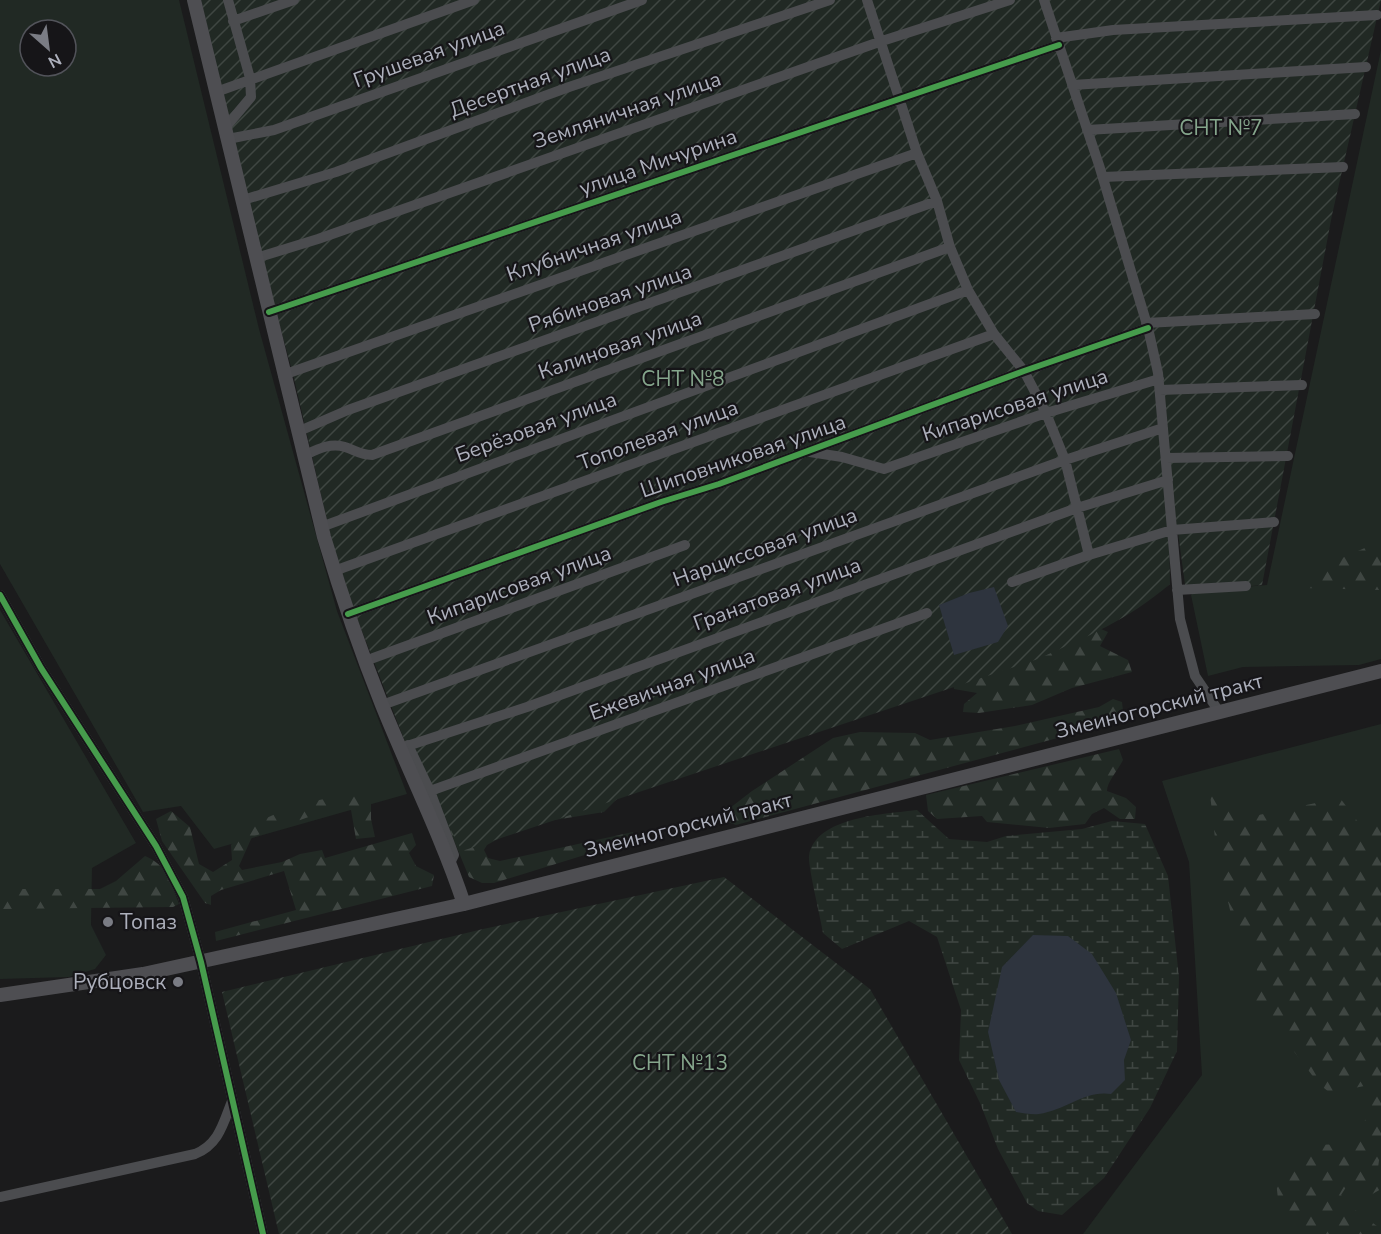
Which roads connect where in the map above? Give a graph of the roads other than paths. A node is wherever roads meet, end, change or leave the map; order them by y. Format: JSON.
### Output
{"nodes":[{"id":1,"x":194,"y":0,"type":"edge"},
{"id":2,"x":228,"y":0,"type":"edge"},
{"id":3,"x":294,"y":0,"type":"edge"},
{"id":4,"x":474,"y":0,"type":"edge"},
{"id":5,"x":642,"y":0,"type":"edge"},
{"id":6,"x":830,"y":0,"type":"edge"},
{"id":7,"x":867,"y":0,"type":"edge"},
{"id":8,"x":1010,"y":0,"type":"edge"},
{"id":9,"x":1044,"y":0,"type":"edge"},
{"id":10,"x":1377,"y":15,"type":"dead end"},
{"id":11,"x":233,"y":21,"type":"junction"},
{"id":12,"x":882,"y":41,"type":"junction"},
{"id":13,"x":1058,"y":41,"type":"junction"},
{"id":14,"x":1366,"y":67,"type":"dead end"},
{"id":15,"x":250,"y":78,"type":"junction"},
{"id":16,"x":1072,"y":84,"type":"junction"},
{"id":17,"x":216,"y":92,"type":"junction"},
{"id":18,"x":900,"y":97,"type":"junction"},
{"id":19,"x":1355,"y":114,"type":"dead end"},
{"id":20,"x":1087,"y":130,"type":"junction"},
{"id":21,"x":227,"y":133,"type":"junction"},
{"id":22,"x":917,"y":153,"type":"junction"},
{"id":23,"x":1343,"y":167,"type":"dead end"},
{"id":24,"x":1102,"y":177,"type":"junction"},
{"id":25,"x":243,"y":200,"type":"junction"},
{"id":26,"x":937,"y":201,"type":"junction"},
{"id":27,"x":950,"y":247,"type":"junction"},
{"id":28,"x":256,"y":258,"type":"junction"},
{"id":29,"x":968,"y":290,"type":"junction"},
{"id":30,"x":269,"y":312,"type":"junction"},
{"id":31,"x":1315,"y":314,"type":"dead end"},
{"id":32,"x":1147,"y":326,"type":"junction"},
{"id":33,"x":994,"y":334,"type":"junction"},
{"id":34,"x":1024,"y":371,"type":"junction"},
{"id":35,"x":283,"y":375,"type":"junction"},
{"id":36,"x":1159,"y":385,"type":"junction"},
{"id":37,"x":1302,"y":385,"type":"dead end"},
{"id":38,"x":1046,"y":413,"type":"junction"},
{"id":39,"x":1163,"y":428,"type":"junction"},
{"id":40,"x":297,"y":432,"type":"junction"},
{"id":41,"x":809,"y":452,"type":"junction"},
{"id":42,"x":303,"y":456,"type":"junction"},
{"id":43,"x":1288,"y":456,"type":"dead end"},
{"id":44,"x":1166,"y":458,"type":"junction"},
{"id":45,"x":1065,"y":460,"type":"junction"},
{"id":46,"x":1168,"y":480,"type":"junction"},
{"id":47,"x":1077,"y":508,"type":"junction"},
{"id":48,"x":1275,"y":522,"type":"dead end"},
{"id":49,"x":321,"y":527,"type":"junction"},
{"id":50,"x":1173,"y":530,"type":"junction"},
{"id":51,"x":685,"y":546,"type":"dead end"},
{"id":52,"x":1089,"y":555,"type":"junction"},
{"id":53,"x":334,"y":571,"type":"junction"},
{"id":54,"x":1012,"y":582,"type":"dead end"},
{"id":55,"x":1246,"y":586,"type":"dead end"},
{"id":56,"x":1177,"y":590,"type":"junction"},
{"id":57,"x":0,"y":595,"type":"edge"},
{"id":58,"x":927,"y":613,"type":"dead end"},
{"id":59,"x":348,"y":614,"type":"junction"},
{"id":60,"x":365,"y":661,"type":"junction"},
{"id":61,"x":1381,"y":671,"type":"edge"},
{"id":62,"x":382,"y":705,"type":"junction"},
{"id":63,"x":1220,"y":712,"type":"junction"},
{"id":64,"x":404,"y":747,"type":"junction"},
{"id":65,"x":430,"y":791,"type":"junction"},
{"id":66,"x":450,"y":863,"type":"junction"},
{"id":67,"x":464,"y":903,"type":"junction"},
{"id":68,"x":201,"y":962,"type":"junction"},
{"id":69,"x":0,"y":995,"type":"edge"},
{"id":70,"x":232,"y":1101,"type":"junction"},
{"id":71,"x":0,"y":1197,"type":"edge"},
{"id":72,"x":263,"y":1234,"type":"edge"}],
"edges":[{"from":1,"to":17,"type":"main road"},
{"from":2,"to":11,"type":"street"},
{"from":3,"to":11,"type":"street"},
{"from":4,"to":15,"type":"street"},
{"from":5,"to":21,"type":"street","name":"Грушевая улица"},
{"from":6,"to":25,"type":"street","name":"Десертная улица"},
{"from":7,"to":12,"type":"street"},
{"from":8,"to":12,"type":"street","name":"Земляничная улица"},
{"from":9,"to":13,"type":"street"},
{"from":10,"to":13,"type":"street","name":"улица Мичурина"},
{"from":11,"to":15,"type":"street"},
{"from":12,"to":18,"type":"street"},
{"from":12,"to":28,"type":"street","name":"Земляничная улица"},
{"from":13,"to":16,"type":"street"},
{"from":13,"to":18,"type":"street","name":"улица Мичурина"},
{"from":14,"to":16,"type":"street"},
{"from":15,"to":17,"type":"street"},
{"from":15,"to":21,"type":"street"},
{"from":16,"to":20,"type":"street"},
{"from":17,"to":21,"type":"main road"},
{"from":18,"to":22,"type":"street"},
{"from":18,"to":30,"type":"street","name":"улица Мичурина"},
{"from":19,"to":20,"type":"street"},
{"from":20,"to":24,"type":"street"},
{"from":21,"to":25,"type":"main road"},
{"from":22,"to":26,"type":"street"},
{"from":22,"to":35,"type":"street","name":"Клубничная улица"},
{"from":23,"to":24,"type":"street"},
{"from":24,"to":32,"type":"street"},
{"from":25,"to":28,"type":"main road"},
{"from":26,"to":27,"type":"street"},
{"from":26,"to":40,"type":"street","name":"Рябиновая улица"},
{"from":27,"to":29,"type":"street"},
{"from":27,"to":42,"type":"street","name":"Калиновая улица"},
{"from":28,"to":30,"type":"main road"},
{"from":29,"to":33,"type":"street"},
{"from":29,"to":49,"type":"street","name":"Берёзовая улица"},
{"from":30,"to":35,"type":"main road"},
{"from":31,"to":32,"type":"street","name":"Шиповниковая улица"},
{"from":32,"to":34,"type":"street","name":"Шиповниковая улица"},
{"from":32,"to":36,"type":"street"},
{"from":33,"to":34,"type":"street"},
{"from":33,"to":53,"type":"street","name":"Тополевая улица"},
{"from":34,"to":38,"type":"street"},
{"from":34,"to":41,"type":"street","name":"Шиповниковая улица"},
{"from":35,"to":40,"type":"main road"},
{"from":36,"to":37,"type":"street","name":"Кипарисовая улица"},
{"from":36,"to":38,"type":"street","name":"Кипарисовая улица"},
{"from":36,"to":39,"type":"street"},
{"from":38,"to":41,"type":"street","name":"Кипарисовая улица"},
{"from":38,"to":45,"type":"street"},
{"from":39,"to":44,"type":"street"},
{"from":39,"to":45,"type":"street","name":"Нарциссовая улица"},
{"from":40,"to":42,"type":"main road"},
{"from":41,"to":59,"type":"street","name":"Шиповниковая улица"},
{"from":42,"to":49,"type":"main road"},
{"from":43,"to":44,"type":"street"},
{"from":44,"to":46,"type":"street"},
{"from":45,"to":47,"type":"street"},
{"from":45,"to":62,"type":"street","name":"Нарциссовая улица"},
{"from":46,"to":47,"type":"street","name":"Гранатовая улица"},
{"from":46,"to":50,"type":"street"},
{"from":47,"to":52,"type":"street"},
{"from":47,"to":64,"type":"street","name":"Гранатовая улица"},
{"from":48,"to":50,"type":"street"},
{"from":49,"to":53,"type":"main road"},
{"from":50,"to":52,"type":"street"},
{"from":50,"to":56,"type":"street"},
{"from":51,"to":60,"type":"street","name":"Кипарисовая улица"},
{"from":52,"to":54,"type":"street"},
{"from":53,"to":59,"type":"main road"},
{"from":55,"to":56,"type":"street"},
{"from":56,"to":63,"type":"street"},
{"from":57,"to":68,"type":"street"},
{"from":58,"to":65,"type":"street","name":"Ежевичная улица"},
{"from":59,"to":60,"type":"main road"},
{"from":60,"to":62,"type":"main road"},
{"from":61,"to":63,"type":"main road","name":"Змеиногорский тракт"},
{"from":62,"to":64,"type":"main road"},
{"from":63,"to":67,"type":"main road","name":"Змеиногорский тракт"},
{"from":64,"to":65,"type":"street"},
{"from":64,"to":66,"type":"main road"},
{"from":65,"to":66,"type":"street"},
{"from":66,"to":67,"type":"main road"},
{"from":67,"to":68,"type":"main road","name":"Змеиногорский тракт"},
{"from":68,"to":69,"type":"main road","name":"Змеиногорский тракт"},
{"from":68,"to":70,"type":"street"},
{"from":70,"to":71,"type":"street"},
{"from":70,"to":72,"type":"street"}]}
